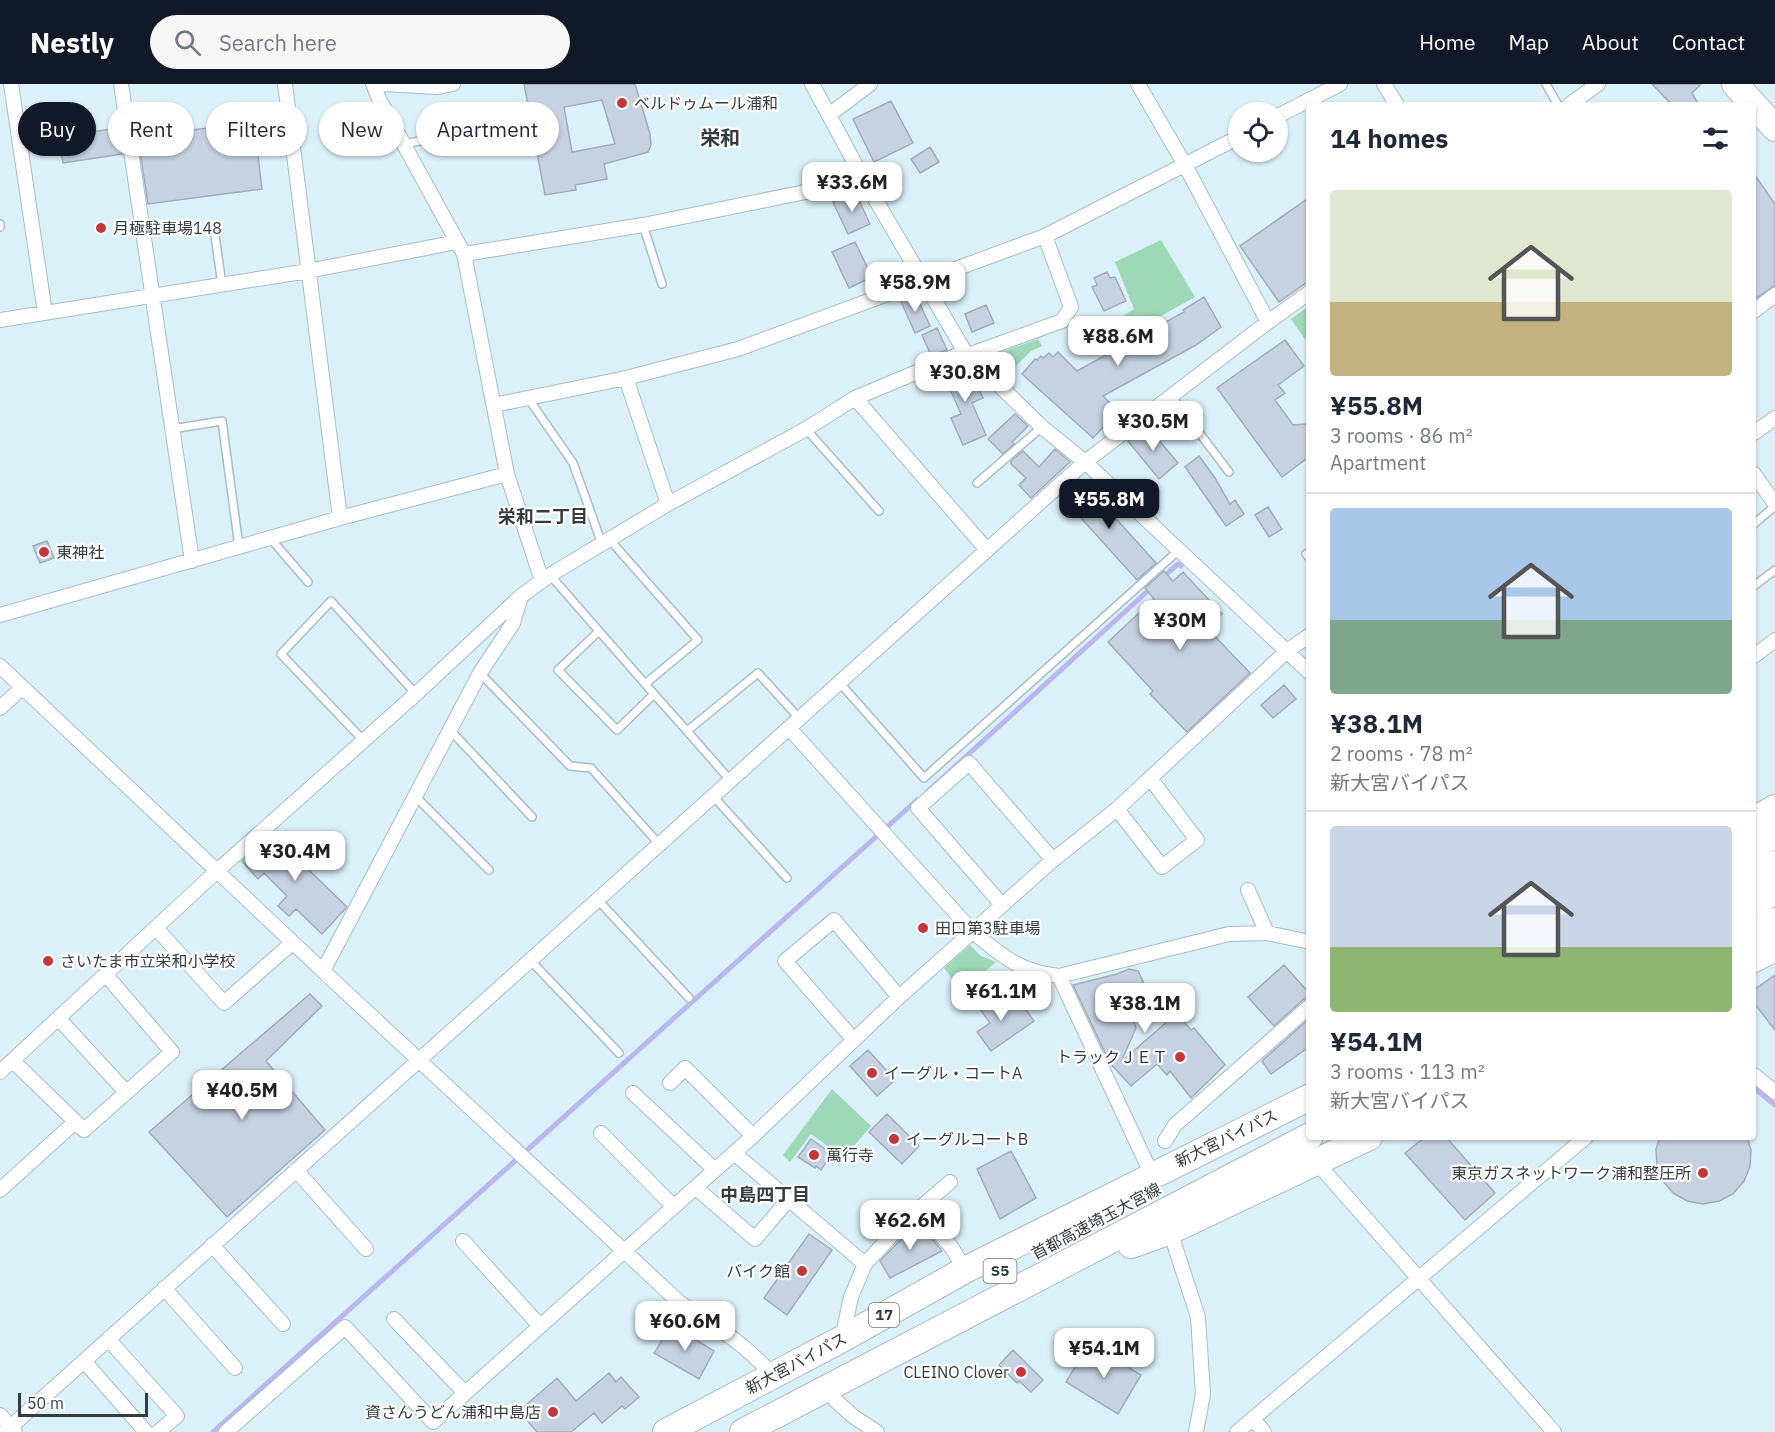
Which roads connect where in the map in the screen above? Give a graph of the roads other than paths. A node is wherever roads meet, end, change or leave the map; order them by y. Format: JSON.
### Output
{"nodes":[{"id":1,"x":11,"y":84,"type":"edge"},
{"id":2,"x":121,"y":84,"type":"edge"},
{"id":3,"x":285,"y":84,"type":"edge"},
{"id":4,"x":373,"y":84,"type":"edge"},
{"id":5,"x":383,"y":84,"type":"edge"},
{"id":6,"x":453,"y":84,"type":"edge"},
{"id":7,"x":812,"y":84,"type":"edge"},
{"id":8,"x":870,"y":84,"type":"edge"},
{"id":9,"x":1138,"y":84,"type":"edge"},
{"id":10,"x":1340,"y":84,"type":"edge"},
{"id":11,"x":1384,"y":84,"type":"edge"},
{"id":12,"x":1546,"y":84,"type":"edge"},
{"id":13,"x":1598,"y":84,"type":"edge"},
{"id":14,"x":1735,"y":84,"type":"edge"},
{"id":15,"x":381,"y":102,"type":"edge"},
{"id":16,"x":1395,"y":102,"type":"edge"},
{"id":17,"x":1556,"y":102,"type":"edge"},
{"id":18,"x":1573,"y":102,"type":"edge"},
{"id":19,"x":1751,"y":102,"type":"edge"},
{"id":20,"x":1756,"y":107,"type":"edge"},
{"id":21,"x":1288,"y":111,"type":"edge"},
{"id":22,"x":830,"y":115,"type":"junction"},
{"id":23,"x":1775,"y":128,"type":"edge"},
{"id":24,"x":416,"y":142,"type":"edge"},
{"id":25,"x":1228,"y":143,"type":"edge"},
{"id":26,"x":404,"y":144,"type":"joint"},
{"id":27,"x":1185,"y":165,"type":"junction"},
{"id":28,"x":864,"y":180,"type":"junction"},
{"id":29,"x":643,"y":225,"type":"junction"},
{"id":30,"x":214,"y":228,"type":"dead end"},
{"id":31,"x":1046,"y":236,"type":"junction"},
{"id":32,"x":460,"y":248,"type":"junction"},
{"id":33,"x":308,"y":271,"type":"junction"},
{"id":34,"x":923,"y":283,"type":"junction"},
{"id":35,"x":662,"y":284,"type":"dead end"},
{"id":36,"x":222,"y":285,"type":"junction"},
{"id":37,"x":1306,"y":295,"type":"edge"},
{"id":38,"x":1775,"y":295,"type":"edge"},
{"id":39,"x":152,"y":296,"type":"junction"},
{"id":40,"x":1756,"y":309,"type":"edge"},
{"id":41,"x":45,"y":313,"type":"junction"},
{"id":42,"x":0,"y":320,"type":"edge"},
{"id":43,"x":1268,"y":322,"type":"junction"},
{"id":44,"x":966,"y":353,"type":"junction"},
{"id":45,"x":626,"y":378,"type":"junction"},
{"id":46,"x":1172,"y":397,"type":"junction"},
{"id":47,"x":528,"y":398,"type":"junction"},
{"id":48,"x":855,"y":398,"type":"junction"},
{"id":49,"x":494,"y":405,"type":"junction"},
{"id":50,"x":1775,"y":418,"type":"edge"},
{"id":51,"x":1042,"y":427,"type":"junction"},
{"id":52,"x":172,"y":429,"type":"junction"},
{"id":53,"x":806,"y":429,"type":"junction"},
{"id":54,"x":1756,"y":432,"type":"edge"},
{"id":55,"x":1085,"y":462,"type":"junction"},
{"id":56,"x":1229,"y":472,"type":"dead end"},
{"id":57,"x":507,"y":474,"type":"junction"},
{"id":58,"x":1756,"y":477,"type":"edge"},
{"id":59,"x":977,"y":483,"type":"dead end"},
{"id":60,"x":668,"y":504,"type":"junction"},
{"id":61,"x":1775,"y":505,"type":"edge"},
{"id":62,"x":879,"y":511,"type":"dead end"},
{"id":63,"x":340,"y":518,"type":"junction"},
{"id":64,"x":1756,"y":522,"type":"edge"},
{"id":65,"x":271,"y":539,"type":"junction"},
{"id":66,"x":605,"y":542,"type":"junction"},
{"id":67,"x":238,"y":547,"type":"junction"},
{"id":68,"x":987,"y":550,"type":"junction"},
{"id":69,"x":1179,"y":550,"type":"junction"},
{"id":70,"x":192,"y":561,"type":"junction"},
{"id":71,"x":1775,"y":570,"type":"edge"},
{"id":72,"x":546,"y":578,"type":"junction"},
{"id":73,"x":308,"y":582,"type":"dead end"},
{"id":74,"x":1756,"y":584,"type":"edge"},
{"id":75,"x":521,"y":596,"type":"junction"},
{"id":76,"x":0,"y":615,"type":"edge"},
{"id":77,"x":599,"y":631,"type":"junction"},
{"id":78,"x":1306,"y":638,"type":"edge"},
{"id":79,"x":1775,"y":640,"type":"edge"},
{"id":80,"x":1287,"y":651,"type":"junction"},
{"id":81,"x":1756,"y":654,"type":"edge"},
{"id":82,"x":0,"y":666,"type":"edge"},
{"id":83,"x":1306,"y":669,"type":"edge"},
{"id":84,"x":480,"y":673,"type":"junction"},
{"id":85,"x":838,"y":682,"type":"junction"},
{"id":86,"x":645,"y":684,"type":"junction"},
{"id":87,"x":22,"y":688,"type":"junction"},
{"id":88,"x":416,"y":694,"type":"junction"},
{"id":89,"x":654,"y":694,"type":"junction"},
{"id":90,"x":0,"y":708,"type":"edge"},
{"id":91,"x":799,"y":717,"type":"junction"},
{"id":92,"x":789,"y":728,"type":"junction"},
{"id":93,"x":450,"y":730,"type":"junction"},
{"id":94,"x":687,"y":731,"type":"junction"},
{"id":95,"x":364,"y":741,"type":"junction"},
{"id":96,"x":1150,"y":778,"type":"junction"},
{"id":97,"x":730,"y":780,"type":"junction"},
{"id":98,"x":415,"y":796,"type":"junction"},
{"id":99,"x":713,"y":796,"type":"junction"},
{"id":100,"x":1775,"y":808,"type":"edge"},
{"id":101,"x":1117,"y":809,"type":"junction"},
{"id":102,"x":532,"y":817,"type":"dead end"},
{"id":103,"x":1756,"y":819,"type":"edge"},
{"id":104,"x":1775,"y":835,"type":"edge"},
{"id":105,"x":659,"y":844,"type":"junction"},
{"id":106,"x":1756,"y":845,"type":"edge"},
{"id":107,"x":1053,"y":861,"type":"junction"},
{"id":108,"x":1775,"y":864,"type":"edge"},
{"id":109,"x":489,"y":870,"type":"dead end"},
{"id":110,"x":1775,"y":870,"type":"edge"},
{"id":111,"x":217,"y":871,"type":"junction"},
{"id":112,"x":1756,"y":874,"type":"edge"},
{"id":113,"x":787,"y":878,"type":"dead end"},
{"id":114,"x":1756,"y":879,"type":"edge"},
{"id":115,"x":1248,"y":890,"type":"dead end"},
{"id":116,"x":1775,"y":892,"type":"edge"},
{"id":117,"x":597,"y":899,"type":"junction"},
{"id":118,"x":1756,"y":902,"type":"edge"},
{"id":119,"x":1002,"y":905,"type":"junction"},
{"id":120,"x":1775,"y":921,"type":"edge"},
{"id":121,"x":157,"y":929,"type":"junction"},
{"id":122,"x":1756,"y":931,"type":"edge"},
{"id":123,"x":973,"y":932,"type":"junction"},
{"id":124,"x":1267,"y":933,"type":"junction"},
{"id":125,"x":1306,"y":941,"type":"edge"},
{"id":126,"x":292,"y":943,"type":"junction"},
{"id":127,"x":1775,"y":948,"type":"edge"},
{"id":128,"x":1756,"y":958,"type":"edge"},
{"id":129,"x":530,"y":960,"type":"junction"},
{"id":130,"x":323,"y":971,"type":"junction"},
{"id":131,"x":106,"y":975,"type":"junction"},
{"id":132,"x":1059,"y":976,"type":"junction"},
{"id":133,"x":899,"y":997,"type":"junction"},
{"id":134,"x":689,"y":998,"type":"dead end"},
{"id":135,"x":1306,"y":1010,"type":"edge"},
{"id":136,"x":59,"y":1018,"type":"junction"},
{"id":137,"x":854,"y":1040,"type":"junction"},
{"id":138,"x":619,"y":1053,"type":"dead end"},
{"id":139,"x":418,"y":1060,"type":"junction"},
{"id":140,"x":13,"y":1061,"type":"junction"},
{"id":141,"x":0,"y":1072,"type":"edge"},
{"id":142,"x":1756,"y":1077,"type":"edge"},
{"id":143,"x":670,"y":1083,"type":"dead end"},
{"id":144,"x":1306,"y":1090,"type":"edge"},
{"id":145,"x":126,"y":1092,"type":"junction"},
{"id":146,"x":1775,"y":1092,"type":"edge"},
{"id":147,"x":633,"y":1093,"type":"dead end"},
{"id":148,"x":1306,"y":1099,"type":"edge"},
{"id":149,"x":1306,"y":1111,"type":"edge"},
{"id":150,"x":75,"y":1122,"type":"junction"},
{"id":151,"x":601,"y":1133,"type":"dead end"},
{"id":152,"x":1233,"y":1135,"type":"junction"},
{"id":153,"x":753,"y":1136,"type":"junction"},
{"id":154,"x":1306,"y":1138,"type":"edge"},
{"id":155,"x":1323,"y":1140,"type":"edge"},
{"id":156,"x":1363,"y":1140,"type":"edge"},
{"id":157,"x":1582,"y":1140,"type":"edge"},
{"id":158,"x":1165,"y":1141,"type":"dead end"},
{"id":159,"x":735,"y":1153,"type":"junction"},
{"id":160,"x":1317,"y":1163,"type":"junction"},
{"id":161,"x":296,"y":1170,"type":"junction"},
{"id":162,"x":716,"y":1170,"type":"junction"},
{"id":163,"x":1152,"y":1175,"type":"junction"},
{"id":164,"x":950,"y":1182,"type":"dead end"},
{"id":165,"x":696,"y":1188,"type":"junction"},
{"id":166,"x":0,"y":1190,"type":"edge"},
{"id":167,"x":789,"y":1199,"type":"junction"},
{"id":168,"x":674,"y":1207,"type":"junction"},
{"id":169,"x":919,"y":1209,"type":"junction"},
{"id":170,"x":1170,"y":1231,"type":"junction"},
{"id":171,"x":463,"y":1241,"type":"dead end"},
{"id":172,"x":212,"y":1245,"type":"junction"},
{"id":173,"x":1131,"y":1245,"type":"junction"},
{"id":174,"x":366,"y":1249,"type":"dead end"},
{"id":175,"x":624,"y":1252,"type":"junction"},
{"id":176,"x":865,"y":1264,"type":"junction"},
{"id":177,"x":965,"y":1270,"type":"junction"},
{"id":178,"x":1419,"y":1279,"type":"junction"},
{"id":179,"x":164,"y":1288,"type":"junction"},
{"id":180,"x":394,"y":1318,"type":"dead end"},
{"id":181,"x":283,"y":1324,"type":"dead end"},
{"id":182,"x":540,"y":1326,"type":"junction"},
{"id":183,"x":108,"y":1339,"type":"junction"},
{"id":184,"x":842,"y":1339,"type":"junction"},
{"id":185,"x":84,"y":1361,"type":"junction"},
{"id":186,"x":235,"y":1368,"type":"dead end"},
{"id":187,"x":773,"y":1376,"type":"junction"},
{"id":188,"x":465,"y":1393,"type":"junction"},
{"id":189,"x":835,"y":1400,"type":"junction"},
{"id":190,"x":0,"y":1415,"type":"edge"},
{"id":191,"x":1253,"y":1419,"type":"junction"},
{"id":192,"x":10,"y":1430,"type":"edge"},
{"id":193,"x":146,"y":1432,"type":"edge"},
{"id":194,"x":158,"y":1432,"type":"edge"},
{"id":195,"x":226,"y":1432,"type":"edge"},
{"id":196,"x":666,"y":1432,"type":"edge"},
{"id":197,"x":690,"y":1432,"type":"edge"},
{"id":198,"x":743,"y":1432,"type":"edge"},
{"id":199,"x":774,"y":1432,"type":"edge"},
{"id":200,"x":876,"y":1432,"type":"edge"},
{"id":201,"x":1196,"y":1432,"type":"edge"},
{"id":202,"x":1238,"y":1432,"type":"edge"},
{"id":203,"x":1264,"y":1432,"type":"edge"},
{"id":204,"x":1554,"y":1432,"type":"edge"}],
"edges":[{"from":1,"to":41,"type":"street"},
{"from":2,"to":39,"type":"street"},
{"from":3,"to":33,"type":"street"},
{"from":4,"to":15,"type":"street"},
{"from":5,"to":6,"type":"street"},
{"from":7,"to":22,"type":"street"},
{"from":8,"to":22,"type":"street"},
{"from":9,"to":27,"type":"street"},
{"from":10,"to":21,"type":"street"},
{"from":11,"to":16,"type":"street"},
{"from":12,"to":17,"type":"lane"},
{"from":13,"to":18,"type":"street"},
{"from":14,"to":19,"type":"highway"},
{"from":20,"to":23,"type":"highway"},
{"from":22,"to":28,"type":"street"},
{"from":24,"to":26,"type":"lane"},
{"from":25,"to":27,"type":"street"},
{"from":26,"to":32,"type":"street"},
{"from":27,"to":31,"type":"street"},
{"from":27,"to":43,"type":"street"},
{"from":28,"to":29,"type":"street"},
{"from":28,"to":34,"type":"street"},
{"from":29,"to":32,"type":"street"},
{"from":29,"to":35,"type":"lane"},
{"from":30,"to":36,"type":"lane"},
{"from":31,"to":34,"type":"street"},
{"from":31,"to":44,"type":"street"},
{"from":32,"to":33,"type":"street"},
{"from":32,"to":49,"type":"street"},
{"from":33,"to":36,"type":"street"},
{"from":33,"to":63,"type":"street"},
{"from":34,"to":44,"type":"street"},
{"from":34,"to":45,"type":"street"},
{"from":36,"to":39,"type":"street"},
{"from":37,"to":43,"type":"street"},
{"from":38,"to":40,"type":"street"},
{"from":39,"to":41,"type":"street"},
{"from":39,"to":52,"type":"street"},
{"from":41,"to":42,"type":"street"},
{"from":43,"to":46,"type":"street"},
{"from":44,"to":48,"type":"street"},
{"from":44,"to":51,"type":"street"},
{"from":45,"to":47,"type":"street"},
{"from":45,"to":60,"type":"street"},
{"from":46,"to":55,"type":"street"},
{"from":46,"to":56,"type":"lane"},
{"from":47,"to":49,"type":"street"},
{"from":47,"to":66,"type":"lane"},
{"from":48,"to":53,"type":"street"},
{"from":48,"to":68,"type":"street"},
{"from":49,"to":57,"type":"street"},
{"from":50,"to":54,"type":"street"},
{"from":51,"to":55,"type":"street"},
{"from":51,"to":59,"type":"lane"},
{"from":52,"to":67,"type":"lane"},
{"from":52,"to":70,"type":"street"},
{"from":53,"to":60,"type":"street"},
{"from":53,"to":62,"type":"lane"},
{"from":55,"to":68,"type":"street"},
{"from":55,"to":69,"type":"street"},
{"from":57,"to":63,"type":"street"},
{"from":57,"to":72,"type":"street"},
{"from":58,"to":61,"type":"street"},
{"from":60,"to":66,"type":"street"},
{"from":61,"to":64,"type":"lane"},
{"from":63,"to":65,"type":"street"},
{"from":65,"to":67,"type":"street"},
{"from":65,"to":73,"type":"lane"},
{"from":66,"to":72,"type":"street"},
{"from":66,"to":86,"type":"lane"},
{"from":67,"to":70,"type":"street"},
{"from":68,"to":85,"type":"street"},
{"from":69,"to":80,"type":"street"},
{"from":69,"to":85,"type":"lane"},
{"from":70,"to":76,"type":"street"},
{"from":71,"to":74,"type":"lane"},
{"from":72,"to":75,"type":"street"},
{"from":72,"to":77,"type":"lane"},
{"from":75,"to":84,"type":"street"},
{"from":75,"to":88,"type":"street"},
{"from":77,"to":86,"type":"lane"},
{"from":77,"to":89,"type":"lane"},
{"from":78,"to":80,"type":"street"},
{"from":79,"to":81,"type":"street"},
{"from":80,"to":83,"type":"street"},
{"from":80,"to":96,"type":"street"},
{"from":82,"to":87,"type":"street"},
{"from":84,"to":93,"type":"street"},
{"from":84,"to":105,"type":"lane"},
{"from":85,"to":91,"type":"street"},
{"from":86,"to":89,"type":"lane"},
{"from":87,"to":90,"type":"street"},
{"from":87,"to":111,"type":"street"},
{"from":88,"to":95,"type":"street"},
{"from":88,"to":95,"type":"lane"},
{"from":89,"to":94,"type":"lane"},
{"from":91,"to":92,"type":"street"},
{"from":91,"to":94,"type":"lane"},
{"from":92,"to":97,"type":"street"},
{"from":92,"to":123,"type":"street"},
{"from":93,"to":98,"type":"street"},
{"from":93,"to":102,"type":"lane"},
{"from":94,"to":97,"type":"lane"},
{"from":95,"to":111,"type":"street"},
{"from":96,"to":101,"type":"street"},
{"from":96,"to":101,"type":"street"},
{"from":97,"to":99,"type":"street"},
{"from":98,"to":109,"type":"lane"},
{"from":98,"to":130,"type":"street"},
{"from":99,"to":105,"type":"street"},
{"from":99,"to":113,"type":"lane"},
{"from":100,"to":103,"type":"highway"},
{"from":101,"to":107,"type":"street"},
{"from":104,"to":106,"type":"highway"},
{"from":105,"to":117,"type":"street"},
{"from":107,"to":119,"type":"street"},
{"from":107,"to":119,"type":"street"},
{"from":108,"to":112,"type":"highway"},
{"from":110,"to":114,"type":"highway"},
{"from":111,"to":121,"type":"street"},
{"from":111,"to":126,"type":"street"},
{"from":115,"to":124,"type":"street"},
{"from":116,"to":118,"type":"highway"},
{"from":117,"to":129,"type":"street"},
{"from":117,"to":134,"type":"lane"},
{"from":119,"to":123,"type":"street"},
{"from":120,"to":122,"type":"highway"},
{"from":121,"to":126,"type":"street"},
{"from":121,"to":131,"type":"street"},
{"from":123,"to":132,"type":"street"},
{"from":123,"to":133,"type":"street"},
{"from":124,"to":125,"type":"street"},
{"from":124,"to":132,"type":"street"},
{"from":126,"to":130,"type":"street"},
{"from":127,"to":128,"type":"highway"},
{"from":129,"to":138,"type":"lane"},
{"from":129,"to":139,"type":"street"},
{"from":130,"to":139,"type":"street"},
{"from":131,"to":136,"type":"street"},
{"from":131,"to":145,"type":"street"},
{"from":132,"to":163,"type":"street"},
{"from":133,"to":137,"type":"street"},
{"from":133,"to":137,"type":"street"},
{"from":135,"to":158,"type":"street"},
{"from":136,"to":140,"type":"street"},
{"from":136,"to":145,"type":"street"},
{"from":137,"to":153,"type":"street"},
{"from":139,"to":161,"type":"street"},
{"from":139,"to":175,"type":"street"},
{"from":140,"to":141,"type":"street"},
{"from":140,"to":150,"type":"street"},
{"from":142,"to":146,"type":"street"},
{"from":143,"to":153,"type":"street"},
{"from":144,"to":152,"type":"highway","number":"17"},
{"from":145,"to":150,"type":"street"},
{"from":147,"to":162,"type":"street"},
{"from":148,"to":152,"type":"highway","name":"新大宮バイパス","number":"17"},
{"from":149,"to":197,"type":"highway","name":"首都高速埼玉大宮線","number":"S5"},
{"from":150,"to":166,"type":"street"},
{"from":151,"to":168,"type":"street"},
{"from":152,"to":163,"type":"highway","name":"新大宮バイパス","number":"17"},
{"from":153,"to":159,"type":"street"},
{"from":154,"to":198,"type":"highway","name":"首都高速埼玉大宮線","number":"S5"},
{"from":155,"to":173,"type":"highway"},
{"from":156,"to":160,"type":"highway"},
{"from":157,"to":178,"type":"street"},
{"from":159,"to":162,"type":"street"},
{"from":159,"to":167,"type":"street"},
{"from":160,"to":170,"type":"highway"},
{"from":160,"to":178,"type":"street"},
{"from":161,"to":172,"type":"street"},
{"from":161,"to":174,"type":"street"},
{"from":162,"to":165,"type":"street"},
{"from":163,"to":177,"type":"highway","name":"新大宮バイパス","number":"17"},
{"from":164,"to":169,"type":"street"},
{"from":165,"to":167,"type":"street"},
{"from":165,"to":168,"type":"street"},
{"from":167,"to":176,"type":"street"},
{"from":168,"to":175,"type":"street"},
{"from":169,"to":176,"type":"street"},
{"from":169,"to":177,"type":"street"},
{"from":170,"to":173,"type":"highway"},
{"from":170,"to":201,"type":"street"},
{"from":171,"to":182,"type":"street"},
{"from":172,"to":179,"type":"street"},
{"from":172,"to":181,"type":"street"},
{"from":173,"to":189,"type":"highway"},
{"from":175,"to":182,"type":"street"},
{"from":175,"to":187,"type":"street"},
{"from":176,"to":184,"type":"street"},
{"from":177,"to":184,"type":"highway","name":"新大宮バイパス","number":"17"},
{"from":178,"to":191,"type":"street"},
{"from":178,"to":204,"type":"street"},
{"from":179,"to":183,"type":"street"},
{"from":179,"to":186,"type":"street"},
{"from":180,"to":188,"type":"street"},
{"from":182,"to":188,"type":"street"},
{"from":183,"to":185,"type":"street"},
{"from":183,"to":194,"type":"street"},
{"from":184,"to":187,"type":"highway","name":"新大宮バイパス","number":"17"},
{"from":185,"to":192,"type":"street"},
{"from":185,"to":193,"type":"street"},
{"from":187,"to":196,"type":"highway","name":"新大宮バイパス","number":"17"},
{"from":188,"to":195,"type":"street"},
{"from":189,"to":199,"type":"highway"},
{"from":189,"to":200,"type":"street"},
{"from":190,"to":192,"type":"street"},
{"from":191,"to":202,"type":"street"},
{"from":191,"to":203,"type":"street"}]}
